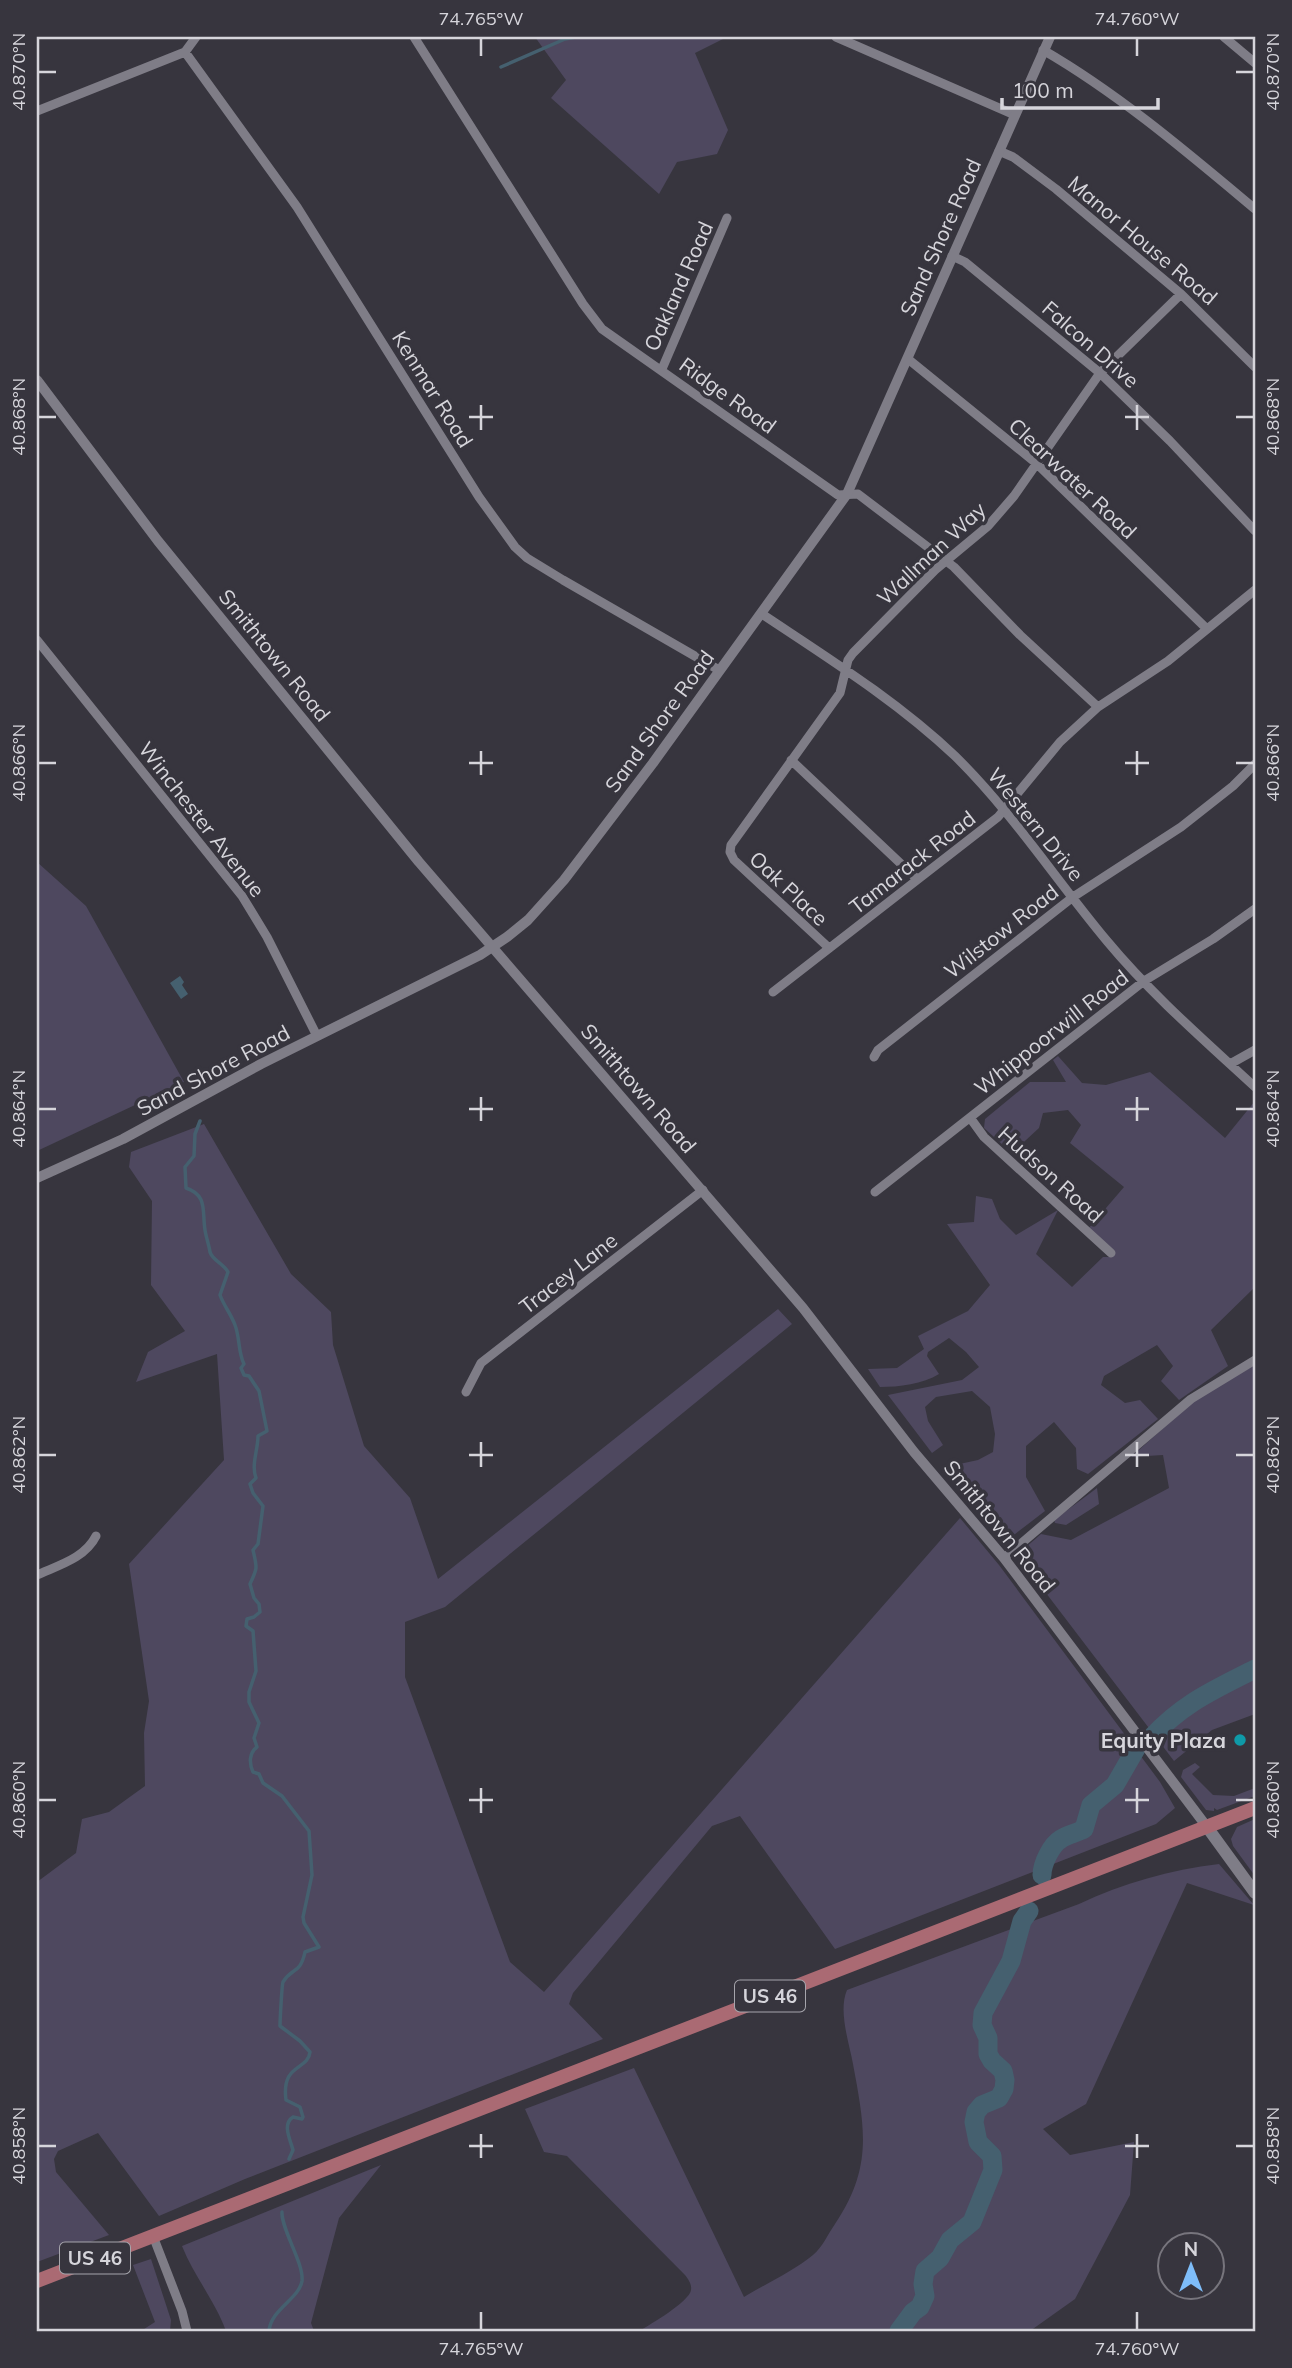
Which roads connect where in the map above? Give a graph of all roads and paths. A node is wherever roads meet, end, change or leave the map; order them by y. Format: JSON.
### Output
{"nodes":[{"id":1,"x":195,"y":37,"type":"edge"},
{"id":2,"x":414,"y":37,"type":"edge"},
{"id":3,"x":836,"y":37,"type":"edge"},
{"id":4,"x":1050,"y":37,"type":"edge"},
{"id":5,"x":1224,"y":37,"type":"edge"},
{"id":6,"x":1043,"y":50,"type":"junction"},
{"id":7,"x":185,"y":52,"type":"junction"},
{"id":8,"x":1255,"y":63,"type":"edge"},
{"id":9,"x":37,"y":111,"type":"edge"},
{"id":10,"x":1015,"y":115,"type":"junction"},
{"id":11,"x":999,"y":151,"type":"junction"},
{"id":12,"x":1255,"y":209,"type":"edge"},
{"id":13,"x":727,"y":218,"type":"dead end"},
{"id":14,"x":953,"y":256,"type":"junction"},
{"id":15,"x":1181,"y":294,"type":"junction"},
{"id":16,"x":908,"y":359,"type":"junction"},
{"id":17,"x":1255,"y":366,"type":"edge"},
{"id":18,"x":662,"y":369,"type":"junction"},
{"id":19,"x":1101,"y":373,"type":"junction"},
{"id":20,"x":37,"y":380,"type":"edge"},
{"id":21,"x":1036,"y":463,"type":"junction"},
{"id":22,"x":847,"y":495,"type":"junction"},
{"id":23,"x":1255,"y":531,"type":"edge"},
{"id":24,"x":945,"y":561,"type":"junction"},
{"id":25,"x":1255,"y":590,"type":"edge"},
{"id":26,"x":762,"y":614,"type":"junction"},
{"id":27,"x":1207,"y":629,"type":"junction"},
{"id":28,"x":37,"y":640,"type":"edge"},
{"id":29,"x":719,"y":670,"type":"junction"},
{"id":30,"x":846,"y":670,"type":"junction"},
{"id":31,"x":1098,"y":707,"type":"junction"},
{"id":32,"x":791,"y":760,"type":"junction"},
{"id":33,"x":1255,"y":764,"type":"edge"},
{"id":34,"x":1005,"y":810,"type":"junction"},
{"id":35,"x":730,"y":852,"type":"joint"},
{"id":36,"x":917,"y":879,"type":"junction"},
{"id":37,"x":1073,"y":897,"type":"junction"},
{"id":38,"x":1255,"y":909,"type":"edge"},
{"id":39,"x":828,"y":947,"type":"junction"},
{"id":40,"x":491,"y":948,"type":"junction"},
{"id":41,"x":1144,"y":981,"type":"junction"},
{"id":42,"x":773,"y":992,"type":"dead end"},
{"id":43,"x":317,"y":1036,"type":"junction"},
{"id":44,"x":1255,"y":1049,"type":"edge"},
{"id":45,"x":874,"y":1057,"type":"dead end"},
{"id":46,"x":1230,"y":1064,"type":"junction"},
{"id":47,"x":1255,"y":1087,"type":"edge"},
{"id":48,"x":971,"y":1119,"type":"junction"},
{"id":49,"x":37,"y":1178,"type":"edge"},
{"id":50,"x":703,"y":1190,"type":"junction"},
{"id":51,"x":875,"y":1192,"type":"dead end"},
{"id":52,"x":1111,"y":1253,"type":"dead end"},
{"id":53,"x":1255,"y":1360,"type":"edge"},
{"id":54,"x":466,"y":1392,"type":"dead end"},
{"id":55,"x":96,"y":1536,"type":"dead end"},
{"id":56,"x":1004,"y":1558,"type":"junction"},
{"id":57,"x":37,"y":1575,"type":"edge"},
{"id":58,"x":1255,"y":1808,"type":"edge"},
{"id":59,"x":1207,"y":1826,"type":"junction"},
{"id":60,"x":1255,"y":1893,"type":"edge"},
{"id":61,"x":153,"y":2236,"type":"junction"},
{"id":62,"x":37,"y":2281,"type":"edge"},
{"id":63,"x":187,"y":2331,"type":"edge"}],
"edges":[{"from":1,"to":7,"type":"street"},
{"from":2,"to":18,"type":"street","name":"Ridge Road"},
{"from":3,"to":10,"type":"street"},
{"from":4,"to":6,"type":"street","name":"Sand Shore Road"},
{"from":5,"to":8,"type":"street"},
{"from":6,"to":10,"type":"street","name":"Sand Shore Road"},
{"from":6,"to":12,"type":"street"},
{"from":7,"to":9,"type":"street"},
{"from":7,"to":29,"type":"street","name":"Kenmar Road"},
{"from":10,"to":11,"type":"street","name":"Sand Shore Road"},
{"from":11,"to":14,"type":"street","name":"Sand Shore Road"},
{"from":11,"to":15,"type":"street","name":"Manor House Road"},
{"from":13,"to":18,"type":"street","name":"Oakland Road"},
{"from":14,"to":16,"type":"street","name":"Sand Shore Road"},
{"from":14,"to":19,"type":"street","name":"Falcon Drive"},
{"from":15,"to":17,"type":"street","name":"Manor House Road"},
{"from":15,"to":19,"type":"street","name":"Wallman Way"},
{"from":16,"to":21,"type":"street","name":"Clearwater Road"},
{"from":16,"to":22,"type":"street","name":"Sand Shore Road"},
{"from":18,"to":22,"type":"street","name":"Ridge Road"},
{"from":19,"to":21,"type":"street","name":"Wallman Way"},
{"from":19,"to":23,"type":"street","name":"Falcon Drive"},
{"from":20,"to":40,"type":"street","name":"Smithtown Road"},
{"from":21,"to":24,"type":"street","name":"Wallman Way"},
{"from":21,"to":27,"type":"street","name":"Clearwater Road"},
{"from":22,"to":24,"type":"street","name":"Ridge Road"},
{"from":22,"to":26,"type":"street","name":"Sand Shore Road"},
{"from":24,"to":30,"type":"street","name":"Wallman Way"},
{"from":24,"to":31,"type":"street","name":"Ridge Road"},
{"from":25,"to":27,"type":"street","name":"Tamarack Road"},
{"from":26,"to":29,"type":"street","name":"Sand Shore Road"},
{"from":26,"to":30,"type":"street","name":"Western Drive"},
{"from":27,"to":31,"type":"street","name":"Tamarack Road"},
{"from":28,"to":43,"type":"street","name":"Winchester Avenue"},
{"from":29,"to":40,"type":"street","name":"Sand Shore Road"},
{"from":30,"to":32,"type":"street","name":"Wallman Way"},
{"from":30,"to":34,"type":"street","name":"Western Drive"},
{"from":31,"to":34,"type":"street","name":"Tamarack Road"},
{"from":32,"to":35,"type":"street","name":"Wallman Way"},
{"from":32,"to":36,"type":"street"},
{"from":33,"to":37,"type":"street","name":"Wilstow Road"},
{"from":34,"to":36,"type":"street","name":"Tamarack Road"},
{"from":34,"to":37,"type":"street","name":"Western Drive"},
{"from":35,"to":39,"type":"street","name":"Oak Place"},
{"from":36,"to":39,"type":"street","name":"Tamarack Road"},
{"from":37,"to":41,"type":"street","name":"Western Drive"},
{"from":37,"to":45,"type":"street","name":"Wilstow Road"},
{"from":38,"to":41,"type":"street","name":"Whippoorwill Road"},
{"from":39,"to":42,"type":"street","name":"Tamarack Road"},
{"from":40,"to":43,"type":"street","name":"Sand Shore Road"},
{"from":40,"to":50,"type":"street","name":"Smithtown Road"},
{"from":41,"to":46,"type":"street","name":"Western Drive"},
{"from":41,"to":48,"type":"street","name":"Whippoorwill Road"},
{"from":43,"to":49,"type":"street","name":"Sand Shore Road"},
{"from":44,"to":46,"type":"street"},
{"from":46,"to":47,"type":"street","name":"Western Drive"},
{"from":48,"to":51,"type":"street","name":"Whippoorwill Road"},
{"from":48,"to":52,"type":"street","name":"Hudson Road"},
{"from":50,"to":54,"type":"street","name":"Tracey Lane"},
{"from":50,"to":56,"type":"street","name":"Smithtown Road"},
{"from":53,"to":56,"type":"street"},
{"from":55,"to":57,"type":"street"},
{"from":56,"to":59,"type":"street","name":"Smithtown Road"},
{"from":58,"to":59,"type":"main road","number":"US 46"},
{"from":59,"to":60,"type":"main road"},
{"from":59,"to":61,"type":"main road","number":"US 46"},
{"from":61,"to":62,"type":"main road","number":"US 46"},
{"from":61,"to":63,"type":"street"}]}
